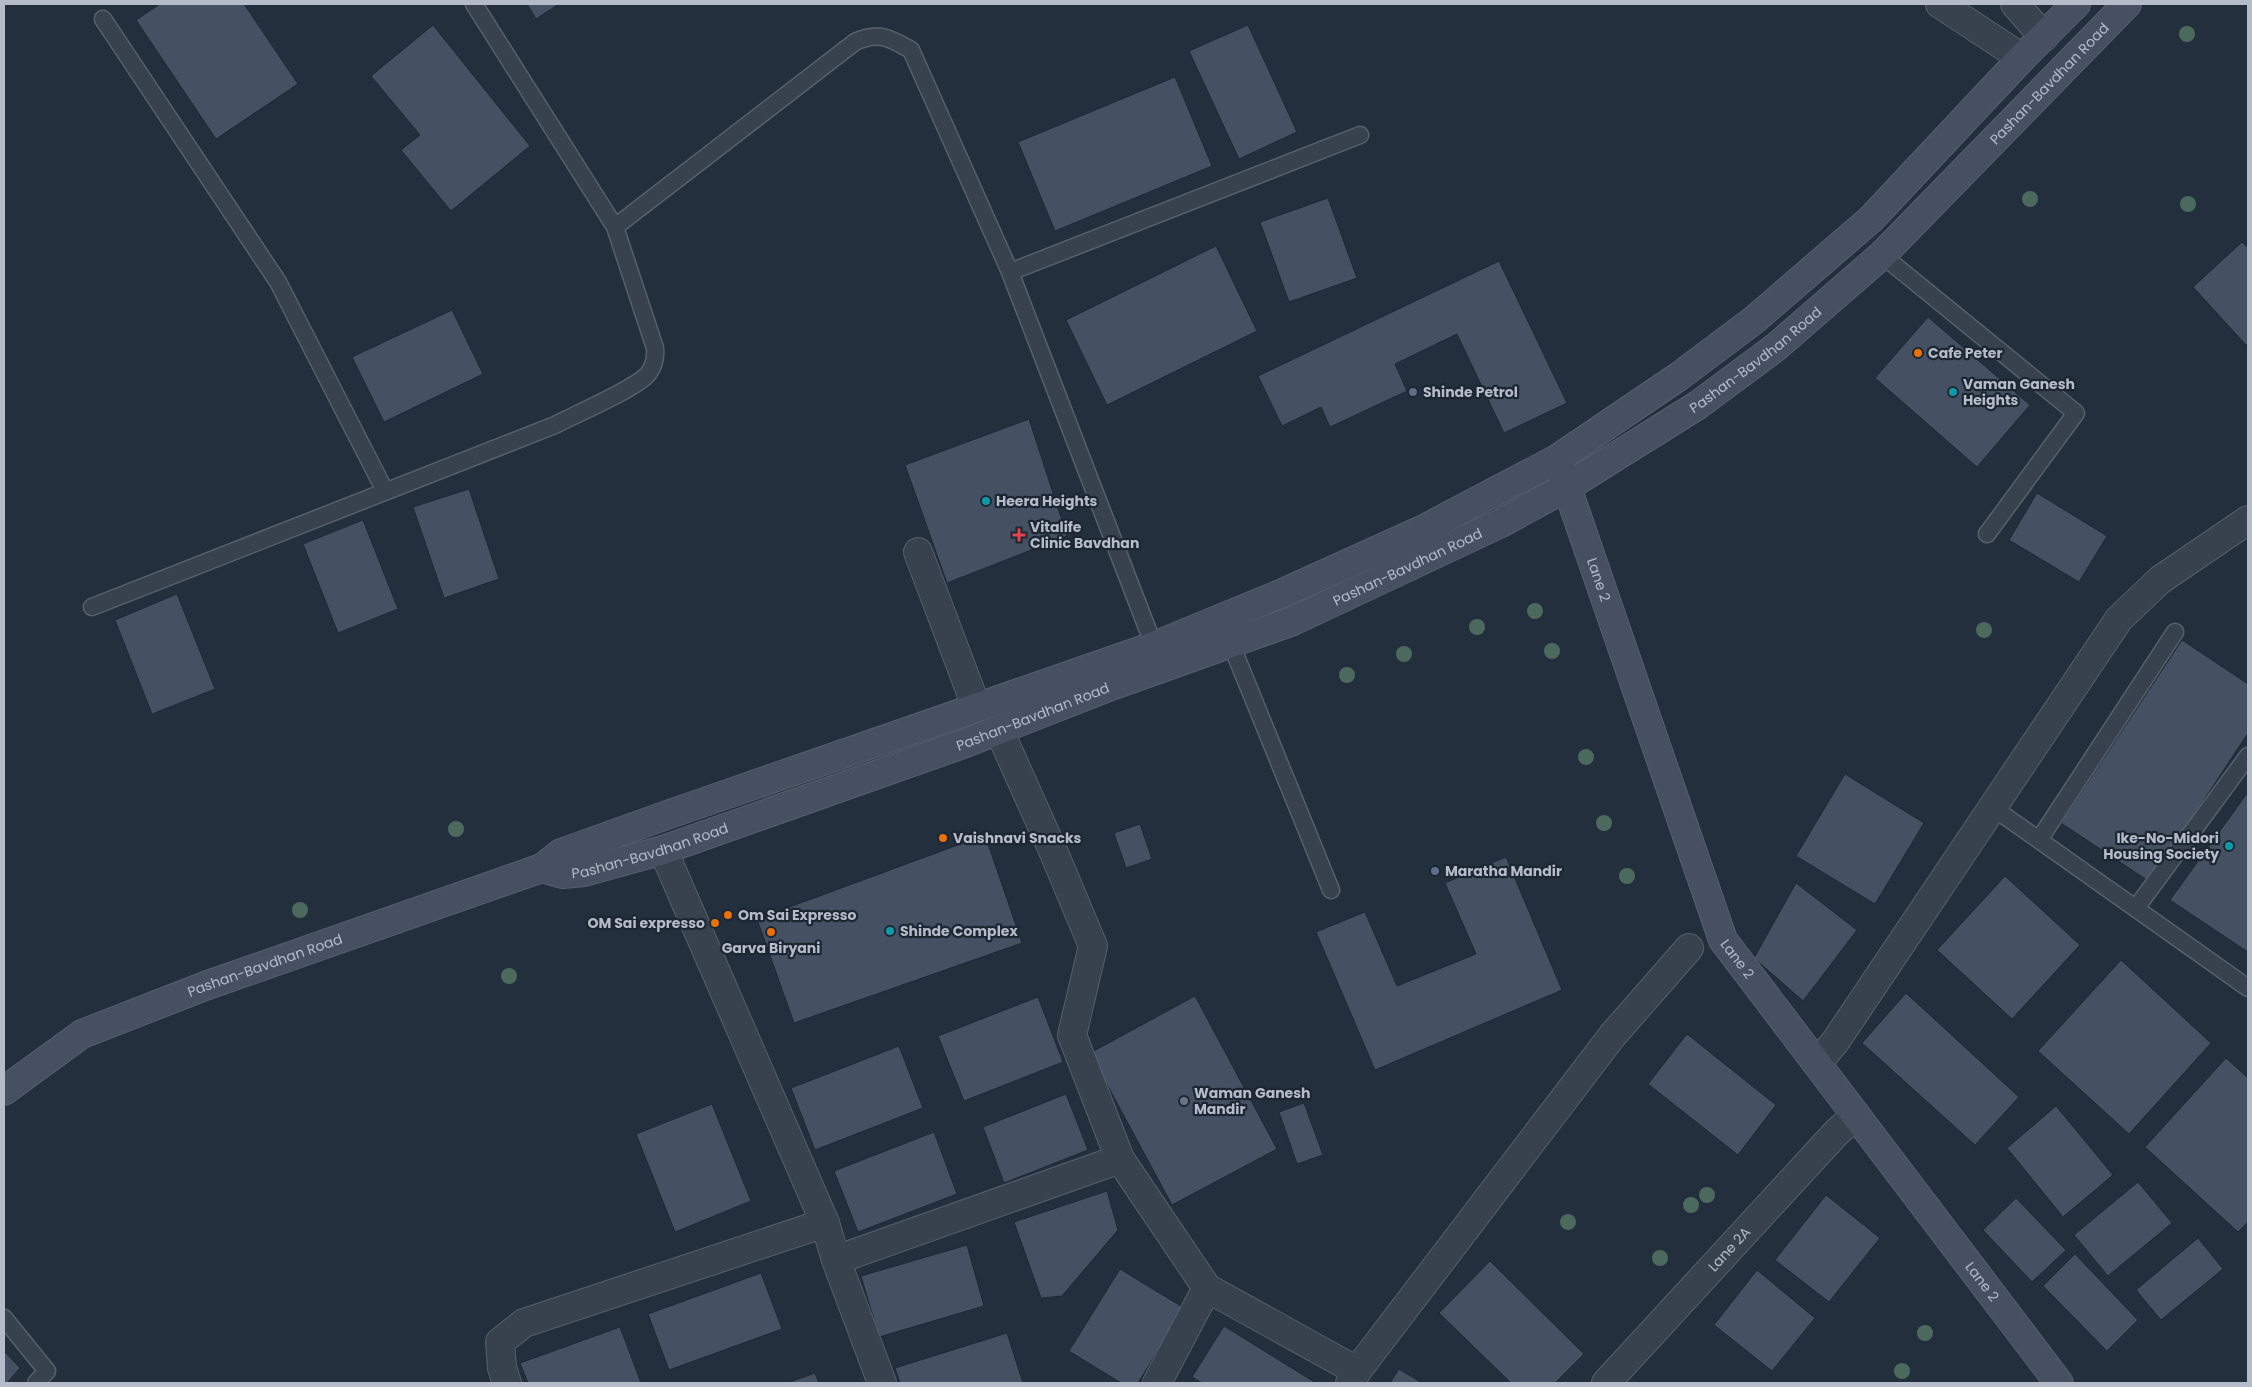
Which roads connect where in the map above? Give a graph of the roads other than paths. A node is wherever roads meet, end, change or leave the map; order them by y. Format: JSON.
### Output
{"nodes":[{"id":1,"x":474,"y":4,"type":"edge"},
{"id":2,"x":1940,"y":4,"type":"edge"},
{"id":3,"x":2015,"y":4,"type":"edge"},
{"id":4,"x":2076,"y":4,"type":"edge"},
{"id":5,"x":2127,"y":4,"type":"edge"},
{"id":6,"x":103,"y":19,"type":"dead end"},
{"id":7,"x":2044,"y":37,"type":"junction"},
{"id":8,"x":2022,"y":58,"type":"junction"},
{"id":9,"x":1360,"y":135,"type":"dead end"},
{"id":10,"x":615,"y":226,"type":"junction"},
{"id":11,"x":1882,"y":255,"type":"junction"},
{"id":12,"x":1010,"y":272,"type":"junction"},
{"id":13,"x":1557,"y":459,"type":"junction"},
{"id":14,"x":1567,"y":487,"type":"junction"},
{"id":15,"x":385,"y":491,"type":"junction"},
{"id":16,"x":2248,"y":520,"type":"edge"},
{"id":17,"x":1987,"y":534,"type":"dead end"},
{"id":18,"x":918,"y":552,"type":"dead end"},
{"id":19,"x":92,"y":607,"type":"dead end"},
{"id":20,"x":2175,"y":632,"type":"dead end"},
{"id":21,"x":1231,"y":644,"type":"junction"},
{"id":22,"x":1154,"y":646,"type":"junction"},
{"id":23,"x":976,"y":706,"type":"junction"},
{"id":24,"x":999,"y":730,"type":"junction"},
{"id":25,"x":2248,"y":756,"type":"edge"},
{"id":26,"x":1992,"y":807,"type":"junction"},
{"id":27,"x":2039,"y":840,"type":"junction"},
{"id":28,"x":663,"y":850,"type":"junction"},
{"id":29,"x":542,"y":868,"type":"junction"},
{"id":30,"x":1331,"y":890,"type":"dead end"},
{"id":31,"x":2136,"y":908,"type":"junction"},
{"id":32,"x":1689,"y":948,"type":"dead end"},
{"id":33,"x":2248,"y":988,"type":"edge"},
{"id":34,"x":1817,"y":1063,"type":"junction"},
{"id":35,"x":4,"y":1091,"type":"edge"},
{"id":36,"x":1856,"y":1115,"type":"junction"},
{"id":37,"x":1120,"y":1159,"type":"junction"},
{"id":38,"x":826,"y":1223,"type":"junction"},
{"id":39,"x":836,"y":1260,"type":"junction"},
{"id":40,"x":1207,"y":1288,"type":"junction"},
{"id":41,"x":4,"y":1318,"type":"edge"},
{"id":42,"x":1354,"y":1377,"type":"edge"},
{"id":43,"x":36,"y":1383,"type":"edge"},
{"id":44,"x":507,"y":1383,"type":"edge"},
{"id":45,"x":882,"y":1383,"type":"edge"},
{"id":46,"x":1157,"y":1383,"type":"edge"},
{"id":47,"x":1606,"y":1383,"type":"edge"},
{"id":48,"x":2060,"y":1383,"type":"edge"}],
"edges":[{"from":1,"to":10,"type":"lane"},
{"from":2,"to":8,"type":"street"},
{"from":3,"to":7,"type":"street"},
{"from":4,"to":7,"type":"main road","name":"Pashan-Bavdhan Road"},
{"from":5,"to":11,"type":"main road","name":"Pashan-Bavdhan Road"},
{"from":6,"to":15,"type":"lane"},
{"from":7,"to":8,"type":"main road","name":"Pashan-Bavdhan Road"},
{"from":8,"to":13,"type":"main road","name":"Pashan-Bavdhan Road"},
{"from":9,"to":12,"type":"lane"},
{"from":10,"to":12,"type":"lane"},
{"from":10,"to":15,"type":"lane"},
{"from":11,"to":14,"type":"main road","name":"Pashan-Bavdhan Road"},
{"from":11,"to":17,"type":"lane"},
{"from":12,"to":22,"type":"lane"},
{"from":13,"to":14,"type":"main road","name":"Lane 2"},
{"from":13,"to":22,"type":"main road","name":"Pashan-Bavdhan Road"},
{"from":14,"to":21,"type":"main road","name":"Pashan-Bavdhan Road"},
{"from":14,"to":34,"type":"main road","name":"Lane 2"},
{"from":15,"to":19,"type":"lane"},
{"from":16,"to":26,"type":"street"},
{"from":18,"to":23,"type":"street"},
{"from":20,"to":27,"type":"lane"},
{"from":21,"to":24,"type":"main road","name":"Pashan-Bavdhan Road"},
{"from":21,"to":30,"type":"lane"},
{"from":22,"to":23,"type":"main road","name":"Pashan-Bavdhan Road"},
{"from":23,"to":29,"type":"main road","name":"Pashan-Bavdhan Road"},
{"from":24,"to":28,"type":"main road","name":"Pashan-Bavdhan Road"},
{"from":24,"to":37,"type":"street"},
{"from":25,"to":31,"type":"lane"},
{"from":26,"to":27,"type":"lane"},
{"from":26,"to":34,"type":"street"},
{"from":27,"to":31,"type":"lane"},
{"from":28,"to":29,"type":"main road","name":"Pashan-Bavdhan Road"},
{"from":28,"to":38,"type":"street"},
{"from":29,"to":35,"type":"main road","name":"Pashan-Bavdhan Road"},
{"from":31,"to":33,"type":"lane"},
{"from":32,"to":42,"type":"street"},
{"from":34,"to":36,"type":"main road","name":"Lane 2"},
{"from":36,"to":47,"type":"street","name":"Lane 2A"},
{"from":36,"to":48,"type":"main road","name":"Lane 2"},
{"from":37,"to":39,"type":"street"},
{"from":37,"to":40,"type":"street"},
{"from":38,"to":39,"type":"street"},
{"from":38,"to":44,"type":"street"},
{"from":39,"to":45,"type":"street"},
{"from":40,"to":42,"type":"street"},
{"from":40,"to":46,"type":"street"},
{"from":41,"to":43,"type":"lane"}]}
